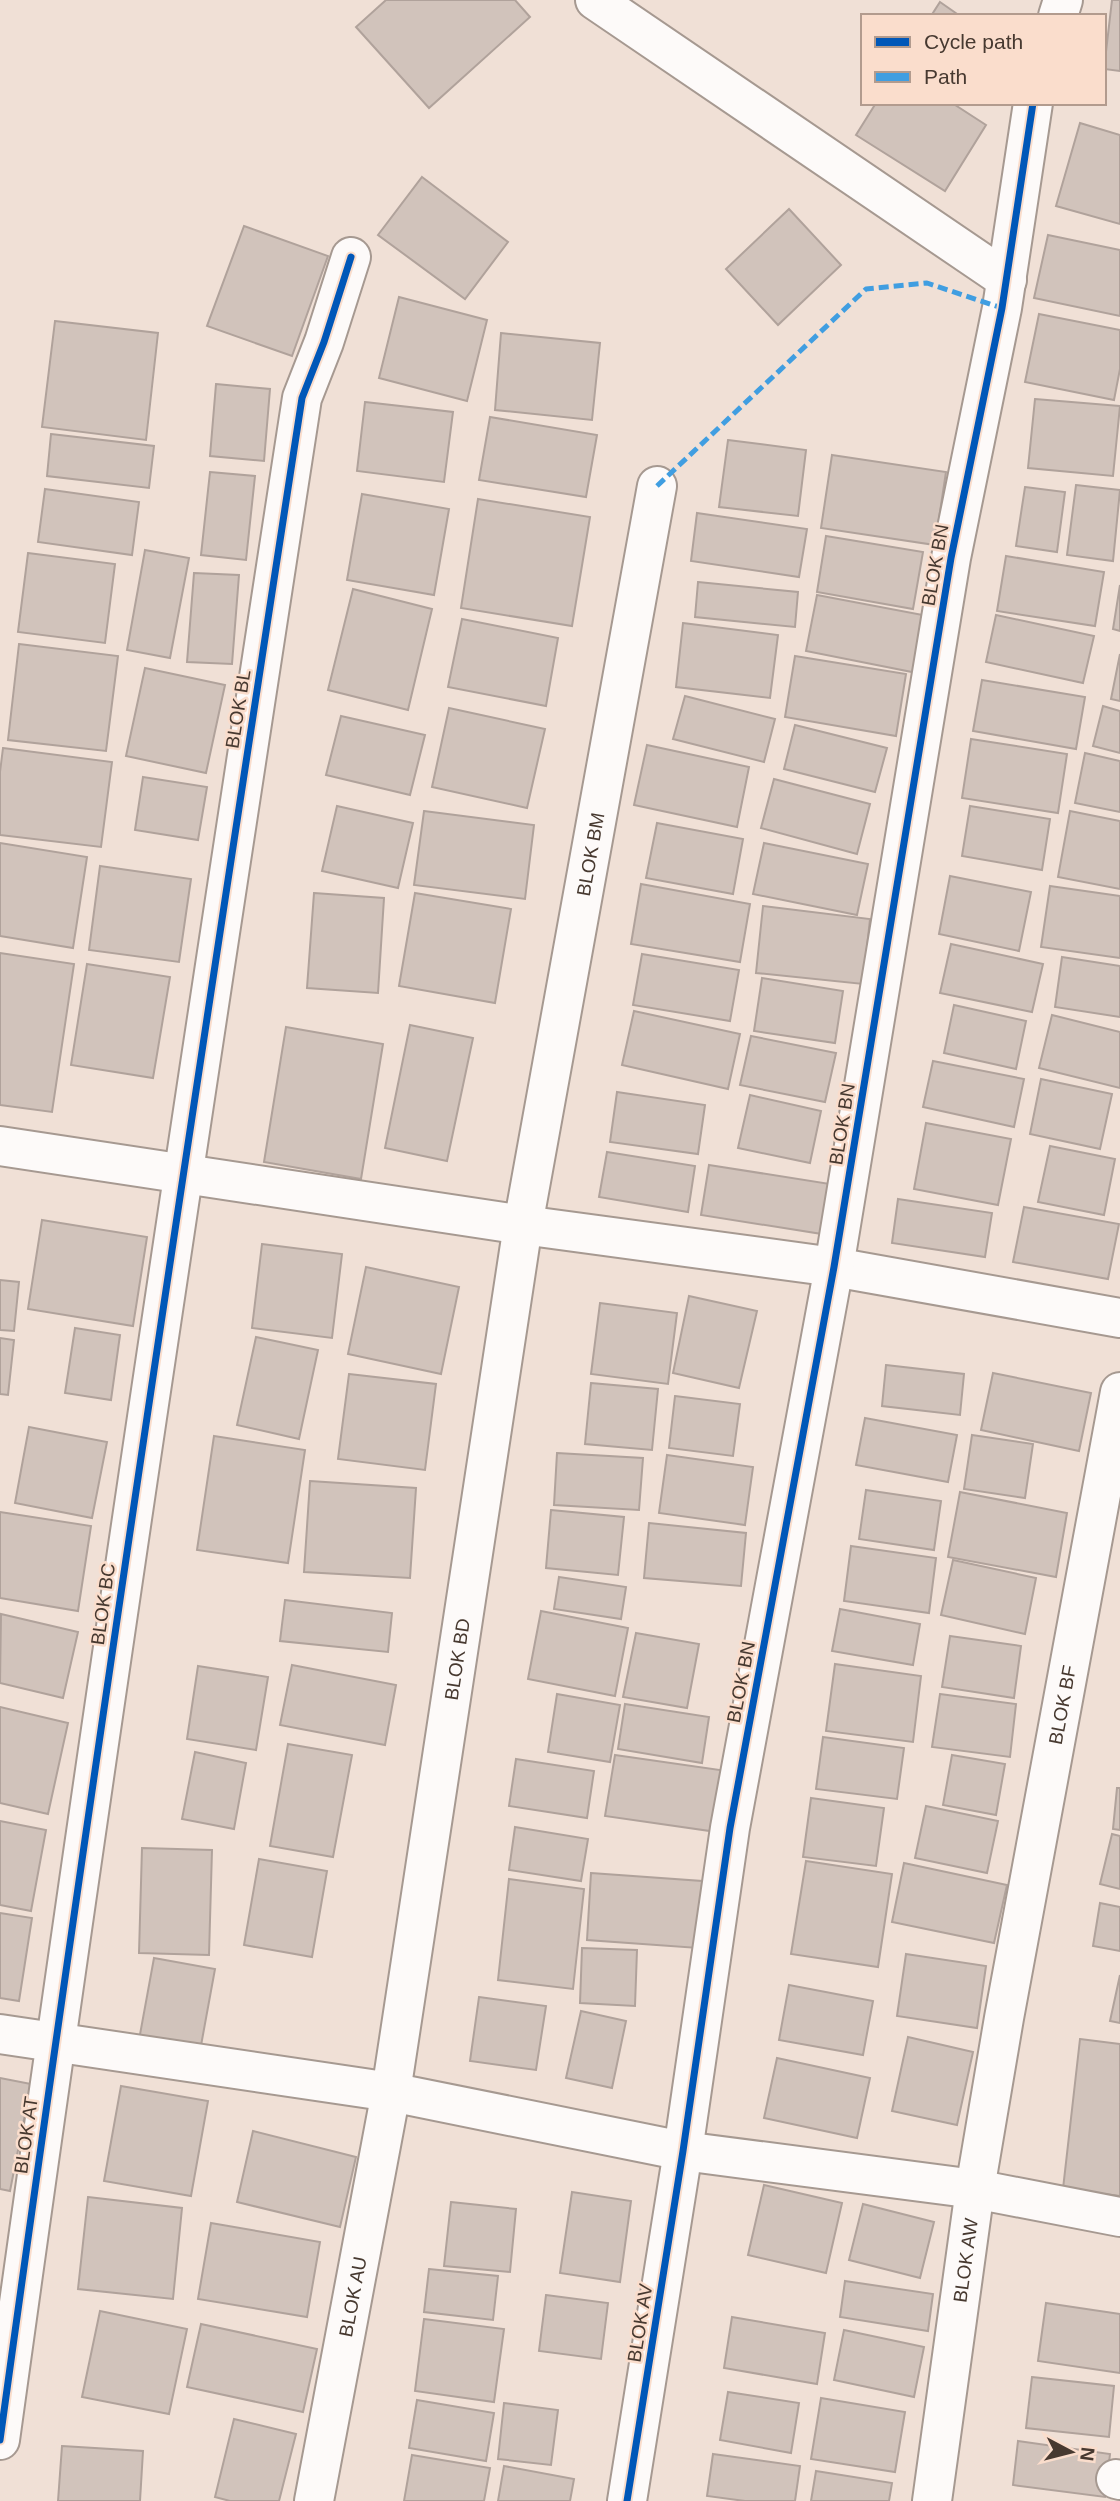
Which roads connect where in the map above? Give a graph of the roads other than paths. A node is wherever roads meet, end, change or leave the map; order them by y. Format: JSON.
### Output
{"nodes":[{"id":1,"x":595,"y":0,"type":"edge"},
{"id":2,"x":1033,"y":105,"type":"edge"},
{"id":3,"x":351,"y":257,"type":"dead end"},
{"id":4,"x":1007,"y":280,"type":"junction"},
{"id":5,"x":657,"y":486,"type":"dead end"},
{"id":6,"x":0,"y":1146,"type":"edge"},
{"id":7,"x":182,"y":1172,"type":"junction"},
{"id":8,"x":523,"y":1225,"type":"junction"},
{"id":9,"x":834,"y":1267,"type":"junction"},
{"id":10,"x":1120,"y":1318,"type":"edge"},
{"id":11,"x":1120,"y":1392,"type":"edge"},
{"id":12,"x":1004,"y":2018,"type":"joint"},
{"id":13,"x":0,"y":2035,"type":"edge"},
{"id":14,"x":55,"y":2041,"type":"junction"},
{"id":15,"x":391,"y":2092,"type":"junction"},
{"id":16,"x":683,"y":2151,"type":"junction"},
{"id":17,"x":975,"y":2189,"type":"junction"},
{"id":18,"x":1120,"y":2217,"type":"edge"},
{"id":19,"x":0,"y":2440,"type":"edge"},
{"id":20,"x":314,"y":2501,"type":"edge"},
{"id":21,"x":627,"y":2501,"type":"edge"},
{"id":22,"x":932,"y":2501,"type":"edge"}],
"edges":[{"from":1,"to":4,"type":"street"},
{"from":2,"to":4,"type":"street","name":"BLOK BN"},
{"from":3,"to":7,"type":"street","name":"BLOK BL"},
{"from":4,"to":9,"type":"street","name":"BLOK BN"},
{"from":5,"to":8,"type":"street","name":"BLOK BM"},
{"from":6,"to":7,"type":"street"},
{"from":7,"to":8,"type":"street"},
{"from":7,"to":14,"type":"street","name":"BLOK BC"},
{"from":8,"to":9,"type":"street"},
{"from":8,"to":15,"type":"street","name":"BLOK BD"},
{"from":9,"to":10,"type":"street"},
{"from":9,"to":16,"type":"street","name":"BLOK BN"},
{"from":11,"to":12,"type":"street","name":"BLOK BF"},
{"from":12,"to":17,"type":"street","name":"BLOK AW"},
{"from":13,"to":14,"type":"street"},
{"from":14,"to":15,"type":"street"},
{"from":14,"to":19,"type":"street","name":"BLOK AT"},
{"from":15,"to":16,"type":"street"},
{"from":15,"to":20,"type":"street","name":"BLOK AU"},
{"from":16,"to":17,"type":"street"},
{"from":16,"to":21,"type":"street","name":"BLOK AV"},
{"from":17,"to":18,"type":"street"},
{"from":17,"to":22,"type":"street","name":"BLOK AW"}]}
